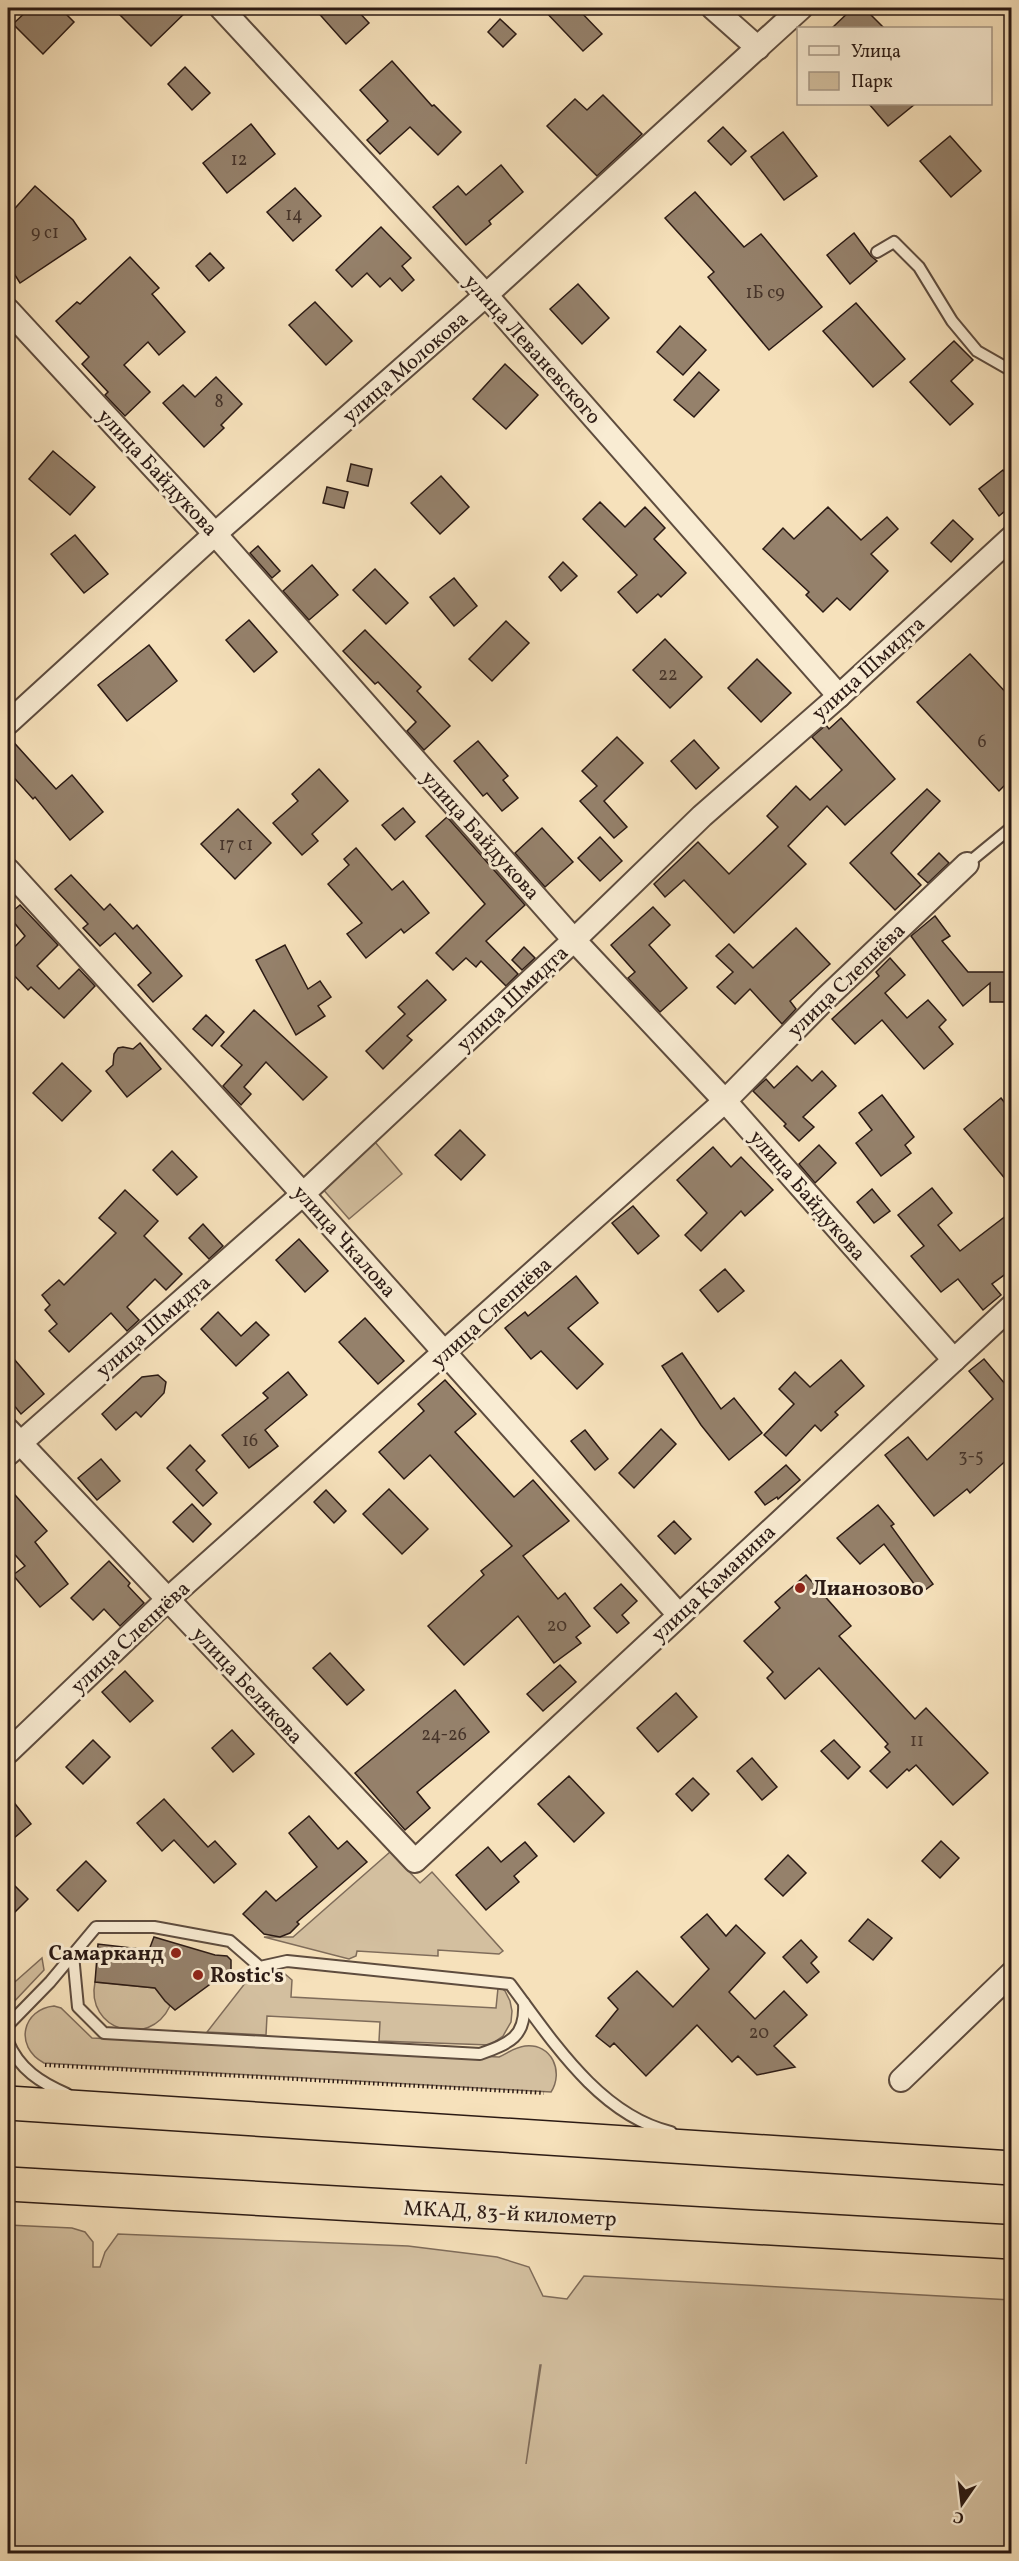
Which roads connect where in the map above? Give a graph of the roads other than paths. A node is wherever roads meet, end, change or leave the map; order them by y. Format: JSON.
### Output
{"nodes":[{"id":1,"x":221,"y":8,"type":"edge"},
{"id":2,"x":713,"y":8,"type":"edge"},
{"id":3,"x":801,"y":8,"type":"edge"},
{"id":4,"x":758,"y":48,"type":"junction"},
{"id":5,"x":877,"y":252,"type":"dead end"},
{"id":6,"x":486,"y":295,"type":"junction"},
{"id":7,"x":8,"y":310,"type":"edge"},
{"id":8,"x":1011,"y":371,"type":"edge"},
{"id":9,"x":215,"y":534,"type":"junction"},
{"id":10,"x":1011,"y":537,"type":"edge"},
{"id":11,"x":839,"y":696,"type":"junction"},
{"id":12,"x":8,"y":723,"type":"edge"},
{"id":13,"x":1011,"y":827,"type":"edge"},
{"id":14,"x":967,"y":864,"type":"joint"},
{"id":15,"x":8,"y":870,"type":"edge"},
{"id":16,"x":574,"y":940,"type":"junction"},
{"id":17,"x":725,"y":1101,"type":"junction"},
{"id":18,"x":303,"y":1194,"type":"junction"},
{"id":19,"x":1011,"y":1306,"type":"edge"},
{"id":20,"x":446,"y":1352,"type":"junction"},
{"id":21,"x":954,"y":1360,"type":"junction"},
{"id":22,"x":11,"y":1442,"type":"edge"},
{"id":23,"x":168,"y":1600,"type":"junction"},
{"id":24,"x":679,"y":1615,"type":"junction"},
{"id":25,"x":8,"y":1752,"type":"edge"},
{"id":26,"x":415,"y":1861,"type":"joint"},
{"id":27,"x":73,"y":1955,"type":"junction"},
{"id":28,"x":1011,"y":1973,"type":"edge"},
{"id":29,"x":524,"y":2003,"type":"junction"},
{"id":30,"x":8,"y":2025,"type":"edge"},
{"id":31,"x":8,"y":2042,"type":"edge"},
{"id":32,"x":902,"y":2080,"type":"dead end"},
{"id":33,"x":8,"y":2103,"type":"edge"},
{"id":34,"x":113,"y":2109,"type":"junction"},
{"id":35,"x":762,"y":2153,"type":"junction"},
{"id":36,"x":1006,"y":2168,"type":"edge"},
{"id":37,"x":8,"y":2184,"type":"edge"},
{"id":38,"x":1011,"y":2242,"type":"edge"}],
"edges":[{"from":1,"to":6,"type":"street","name":"улица Леваневского"},
{"from":2,"to":4,"type":"street"},
{"from":3,"to":4,"type":"street","name":"улица Молокова"},
{"from":4,"to":6,"type":"street","name":"улица Молокова"},
{"from":5,"to":8,"type":"lane"},
{"from":6,"to":9,"type":"street","name":"улица Молокова"},
{"from":6,"to":11,"type":"street","name":"улица Леваневского"},
{"from":7,"to":9,"type":"street","name":"улица Байдукова"},
{"from":9,"to":12,"type":"street","name":"улица Молокова"},
{"from":9,"to":16,"type":"street","name":"улица Байдукова"},
{"from":10,"to":11,"type":"street","name":"улица Шмидта"},
{"from":11,"to":16,"type":"street","name":"улица Шмидта"},
{"from":13,"to":14,"type":"lane"},
{"from":14,"to":17,"type":"street","name":"улица Слепнёва"},
{"from":15,"to":18,"type":"street","name":"улица Чкалова"},
{"from":16,"to":17,"type":"street","name":"улица Байдукова"},
{"from":16,"to":18,"type":"street","name":"улица Шмидта"},
{"from":17,"to":20,"type":"street","name":"улица Слепнёва"},
{"from":17,"to":21,"type":"street","name":"улица Байдукова"},
{"from":18,"to":20,"type":"street","name":"улица Чкалова"},
{"from":18,"to":22,"type":"street","name":"улица Шмидта"},
{"from":19,"to":21,"type":"street","name":"улица Каманина"},
{"from":20,"to":23,"type":"street","name":"улица Слепнёва"},
{"from":20,"to":24,"type":"street","name":"улица Чкалова"},
{"from":21,"to":24,"type":"street","name":"улица Каманина"},
{"from":22,"to":23,"type":"street","name":"улица Белякова"},
{"from":23,"to":25,"type":"street","name":"улица Слепнёва"},
{"from":23,"to":26,"type":"street","name":"улица Белякова"},
{"from":24,"to":26,"type":"street","name":"улица Каманина"},
{"from":27,"to":29,"type":"lane"},
{"from":27,"to":29,"type":"lane"},
{"from":27,"to":30,"type":"lane"},
{"from":28,"to":32,"type":"street"},
{"from":29,"to":35,"type":"lane"},
{"from":31,"to":34,"type":"lane"},
{"from":33,"to":34,"type":"highway"},
{"from":34,"to":35,"type":"highway"},
{"from":35,"to":36,"type":"highway"},
{"from":37,"to":38,"type":"highway","name":"МКАД, 83-й километр"}]}
